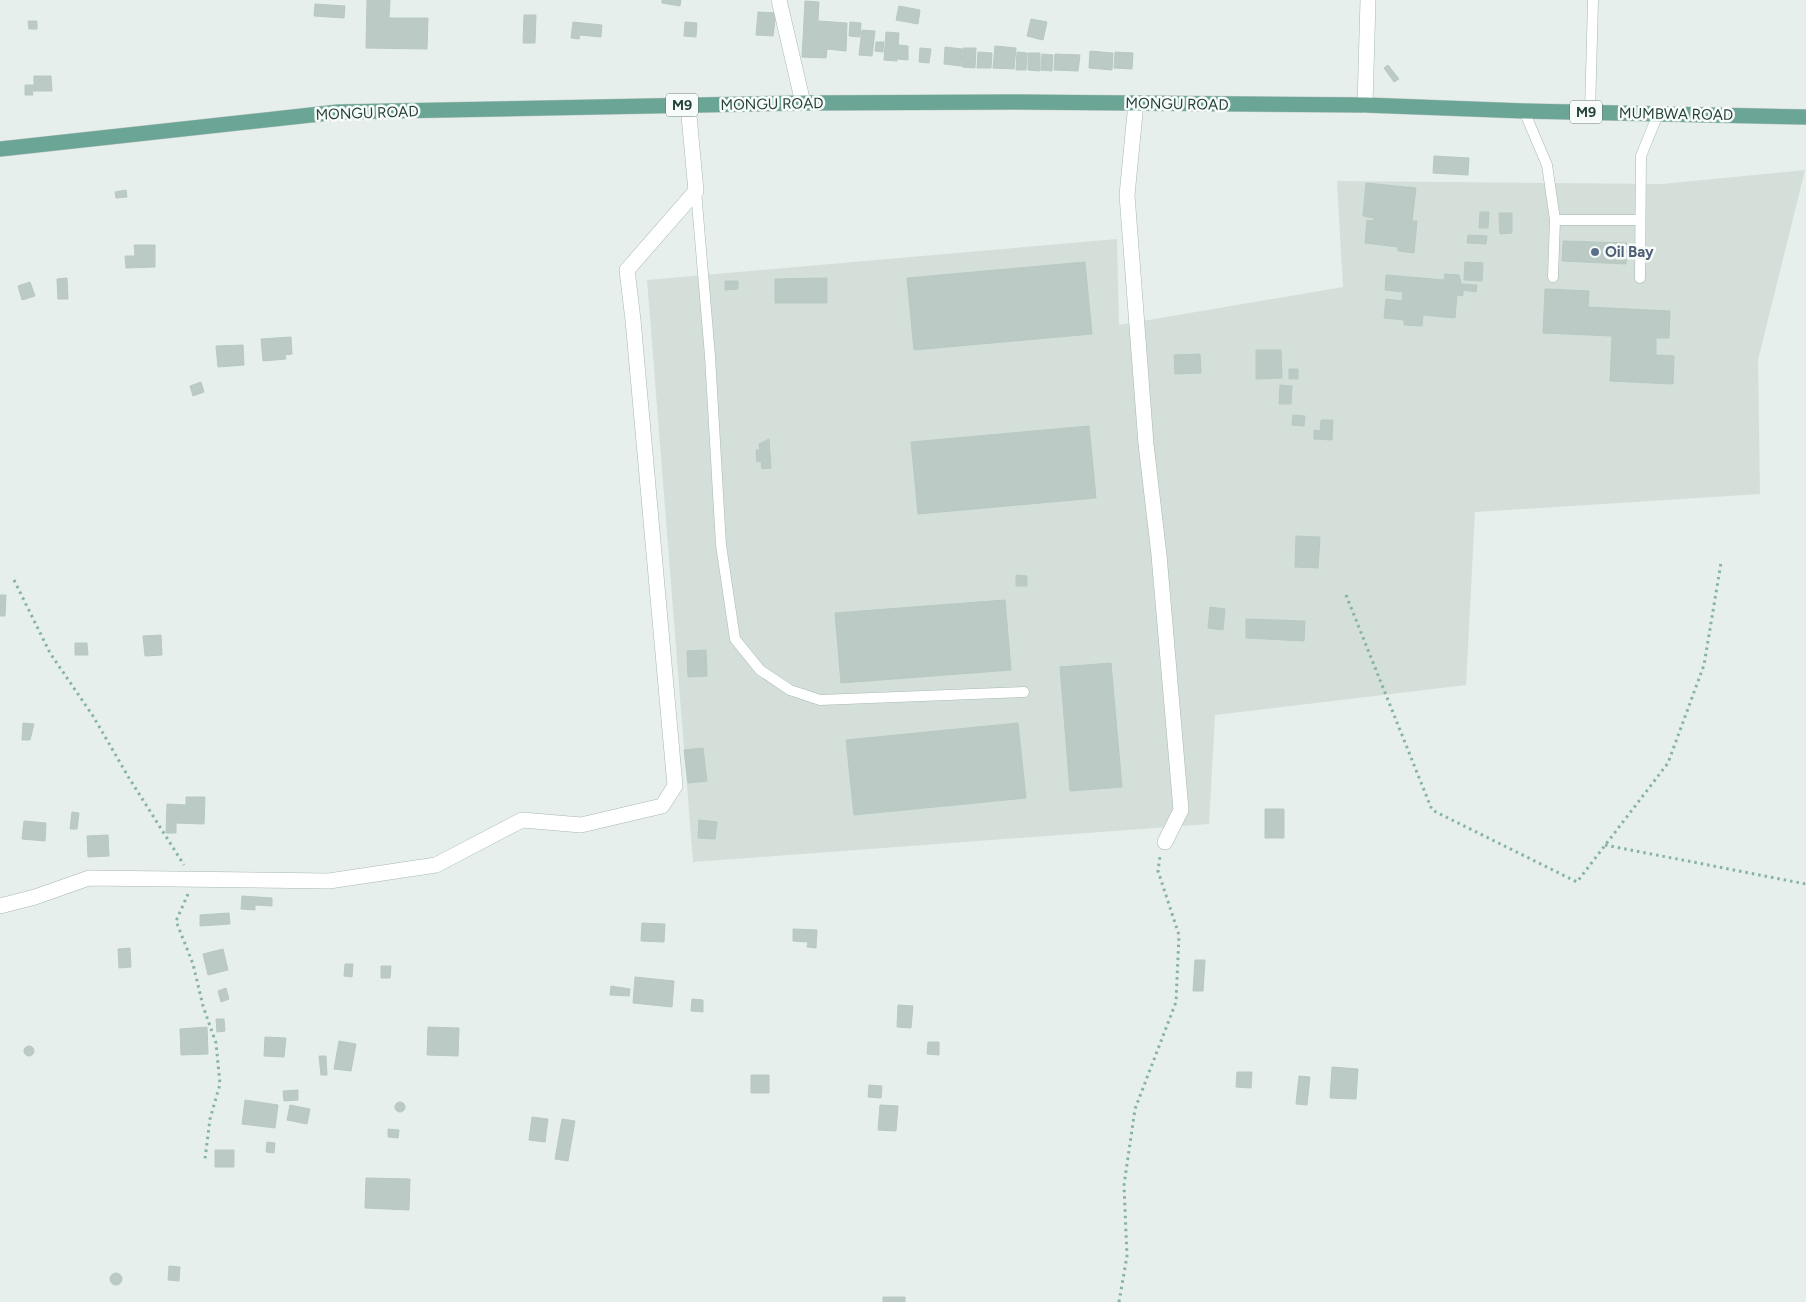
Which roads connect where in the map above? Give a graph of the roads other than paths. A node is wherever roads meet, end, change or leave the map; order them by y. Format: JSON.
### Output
{"nodes":[{"id":1,"x":779,"y":0,"type":"edge"},
{"id":2,"x":1368,"y":0,"type":"edge"},
{"id":3,"x":1593,"y":0,"type":"edge"},
{"id":4,"x":803,"y":103,"type":"junction"},
{"id":5,"x":1136,"y":103,"type":"junction"},
{"id":6,"x":688,"y":105,"type":"junction"},
{"id":7,"x":1365,"y":105,"type":"junction"},
{"id":8,"x":1524,"y":111,"type":"junction"},
{"id":9,"x":1590,"y":112,"type":"junction"},
{"id":10,"x":1658,"y":114,"type":"junction"},
{"id":11,"x":1806,"y":117,"type":"edge"},
{"id":12,"x":0,"y":149,"type":"edge"},
{"id":13,"x":696,"y":190,"type":"junction"},
{"id":14,"x":1554,"y":220,"type":"junction"},
{"id":15,"x":1640,"y":220,"type":"junction"},
{"id":16,"x":1553,"y":277,"type":"dead end"},
{"id":17,"x":1640,"y":278,"type":"dead end"},
{"id":18,"x":1024,"y":692,"type":"dead end"},
{"id":19,"x":1165,"y":842,"type":"road end"},
{"id":20,"x":0,"y":906,"type":"edge"}],
"edges":[{"from":1,"to":4,"type":"street"},
{"from":2,"to":7,"type":"street"},
{"from":3,"to":9,"type":"lane"},
{"from":4,"to":5,"type":"main road","name":"MONGU ROAD","number":"M9"},
{"from":4,"to":6,"type":"main road","name":"MONGU ROAD","number":"M9"},
{"from":5,"to":7,"type":"main road","name":"MONGU ROAD","number":"M9"},
{"from":5,"to":19,"type":"street"},
{"from":6,"to":12,"type":"main road","name":"MONGU ROAD","number":"M9"},
{"from":6,"to":13,"type":"street"},
{"from":7,"to":8,"type":"main road","name":"MUMBWA ROAD","number":"M9"},
{"from":8,"to":9,"type":"main road","name":"MUMBWA ROAD","number":"M9"},
{"from":8,"to":14,"type":"lane"},
{"from":9,"to":10,"type":"main road","name":"MUMBWA ROAD","number":"M9"},
{"from":10,"to":11,"type":"main road","name":"MUMBWA ROAD","number":"M9"},
{"from":10,"to":15,"type":"lane"},
{"from":13,"to":18,"type":"lane"},
{"from":13,"to":20,"type":"street"},
{"from":14,"to":15,"type":"lane"},
{"from":14,"to":16,"type":"lane"},
{"from":15,"to":17,"type":"lane"}]}
